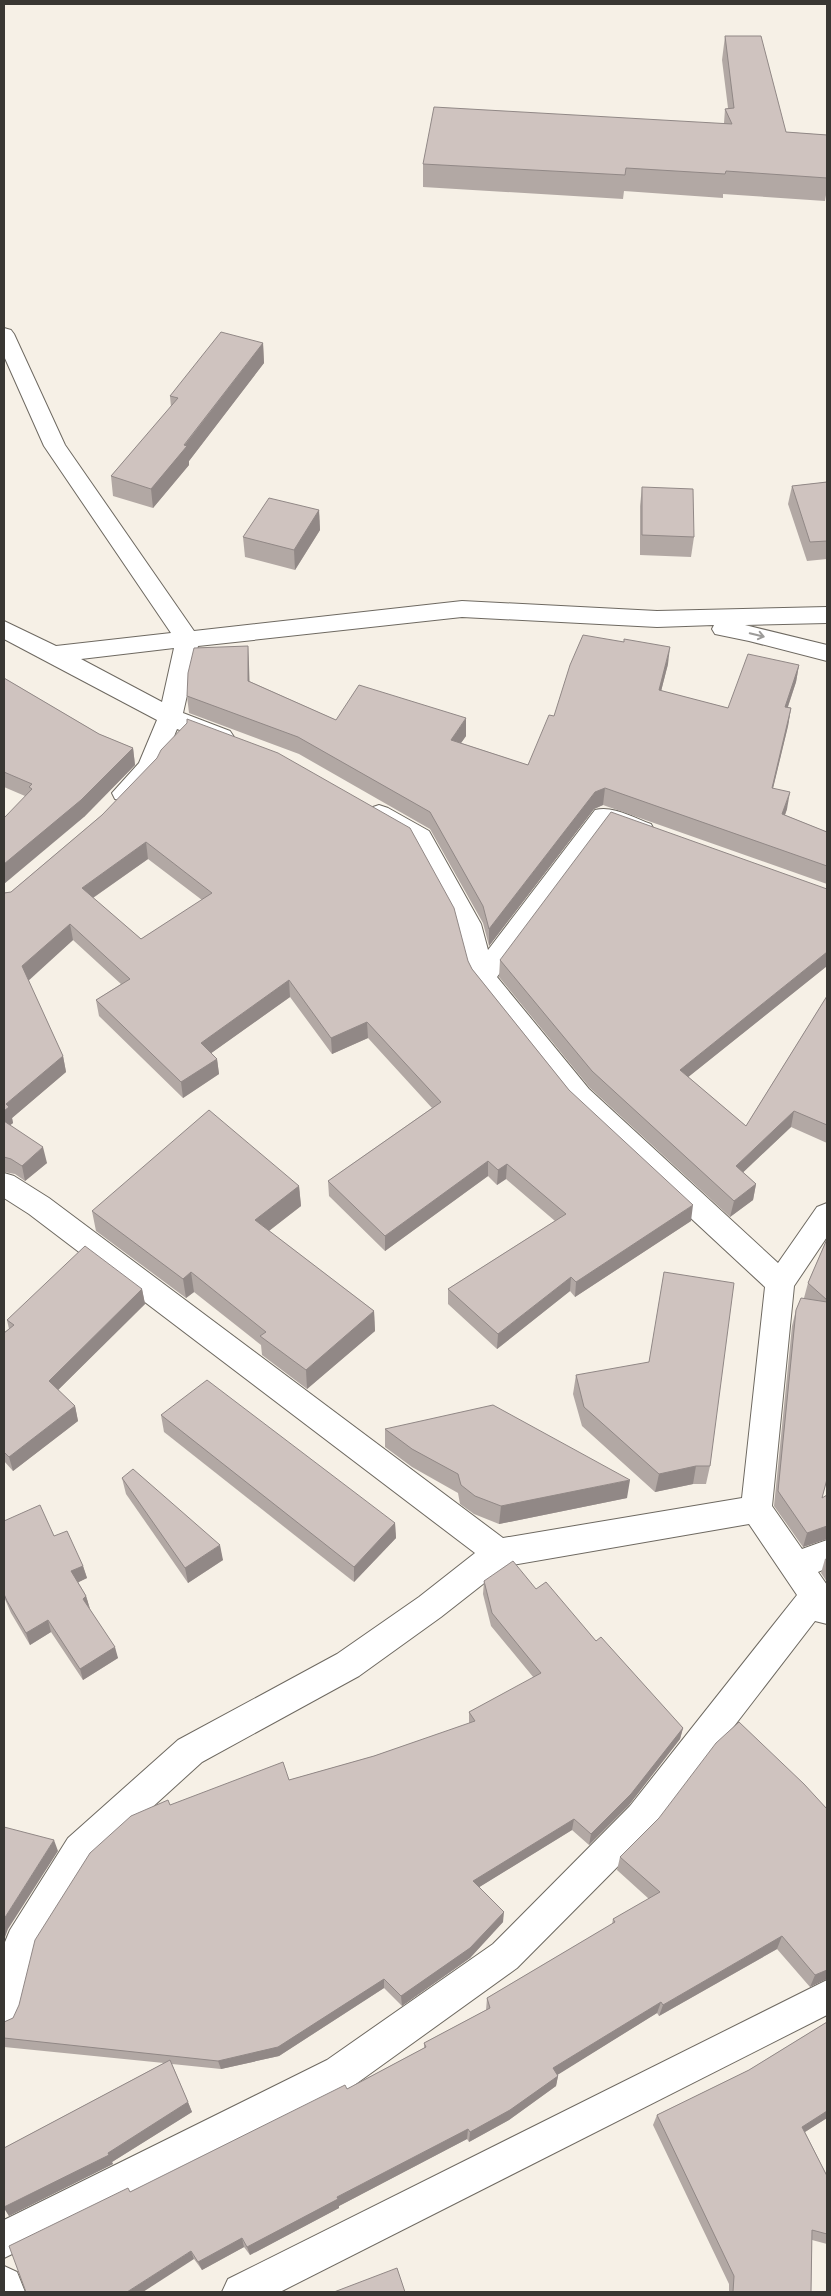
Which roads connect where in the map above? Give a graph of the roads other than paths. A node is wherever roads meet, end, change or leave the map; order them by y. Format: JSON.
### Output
{"nodes":[{"id":1,"x":4,"y":334,"type":"edge"},
{"id":2,"x":827,"y":615,"type":"edge"},
{"id":3,"x":657,"y":618,"type":"junction"},
{"id":4,"x":4,"y":629,"type":"edge"},
{"id":5,"x":188,"y":640,"type":"junction"},
{"id":6,"x":827,"y":653,"type":"edge"},
{"id":7,"x":53,"y":654,"type":"junction"},
{"id":8,"x":170,"y":717,"type":"junction"},
{"id":9,"x":243,"y":745,"type":"edge"},
{"id":10,"x":362,"y":804,"type":"edge"},
{"id":11,"x":108,"y":810,"type":"edge"},
{"id":12,"x":668,"y":839,"type":"edge"},
{"id":13,"x":482,"y":977,"type":"junction"},
{"id":14,"x":4,"y":1184,"type":"edge"},
{"id":15,"x":827,"y":1215,"type":"edge"},
{"id":16,"x":780,"y":1283,"type":"junction"},
{"id":17,"x":756,"y":1509,"type":"junction"},
{"id":18,"x":499,"y":1553,"type":"junction"},
{"id":19,"x":827,"y":1554,"type":"edge"},
{"id":20,"x":796,"y":1566,"type":"junction"},
{"id":21,"x":822,"y":1603,"type":"edge"},
{"id":22,"x":827,"y":1997,"type":"edge"},
{"id":23,"x":4,"y":2014,"type":"edge"},
{"id":24,"x":4,"y":2239,"type":"edge"},
{"id":25,"x":4,"y":2285,"type":"edge"},
{"id":26,"x":6,"y":2292,"type":"edge"},
{"id":27,"x":241,"y":2292,"type":"edge"}],
"edges":[{"from":1,"to":5,"type":"street"},
{"from":2,"to":3,"type":"street"},
{"from":3,"to":5,"type":"street"},
{"from":3,"to":6,"type":"street","one_way":true},
{"from":4,"to":7,"type":"street"},
{"from":5,"to":7,"type":"street"},
{"from":5,"to":8,"type":"street"},
{"from":7,"to":8,"type":"street"},
{"from":8,"to":9,"type":"street"},
{"from":8,"to":11,"type":"street"},
{"from":10,"to":13,"type":"street"},
{"from":12,"to":13,"type":"street"},
{"from":13,"to":16,"type":"street"},
{"from":14,"to":18,"type":"street"},
{"from":15,"to":16,"type":"street"},
{"from":16,"to":17,"type":"street"},
{"from":17,"to":18,"type":"street"},
{"from":17,"to":20,"type":"street"},
{"from":18,"to":23,"type":"street"},
{"from":19,"to":20,"type":"street"},
{"from":20,"to":21,"type":"street"},
{"from":21,"to":24,"type":"street"},
{"from":22,"to":27,"type":"street"},
{"from":25,"to":26,"type":"street"}]}
